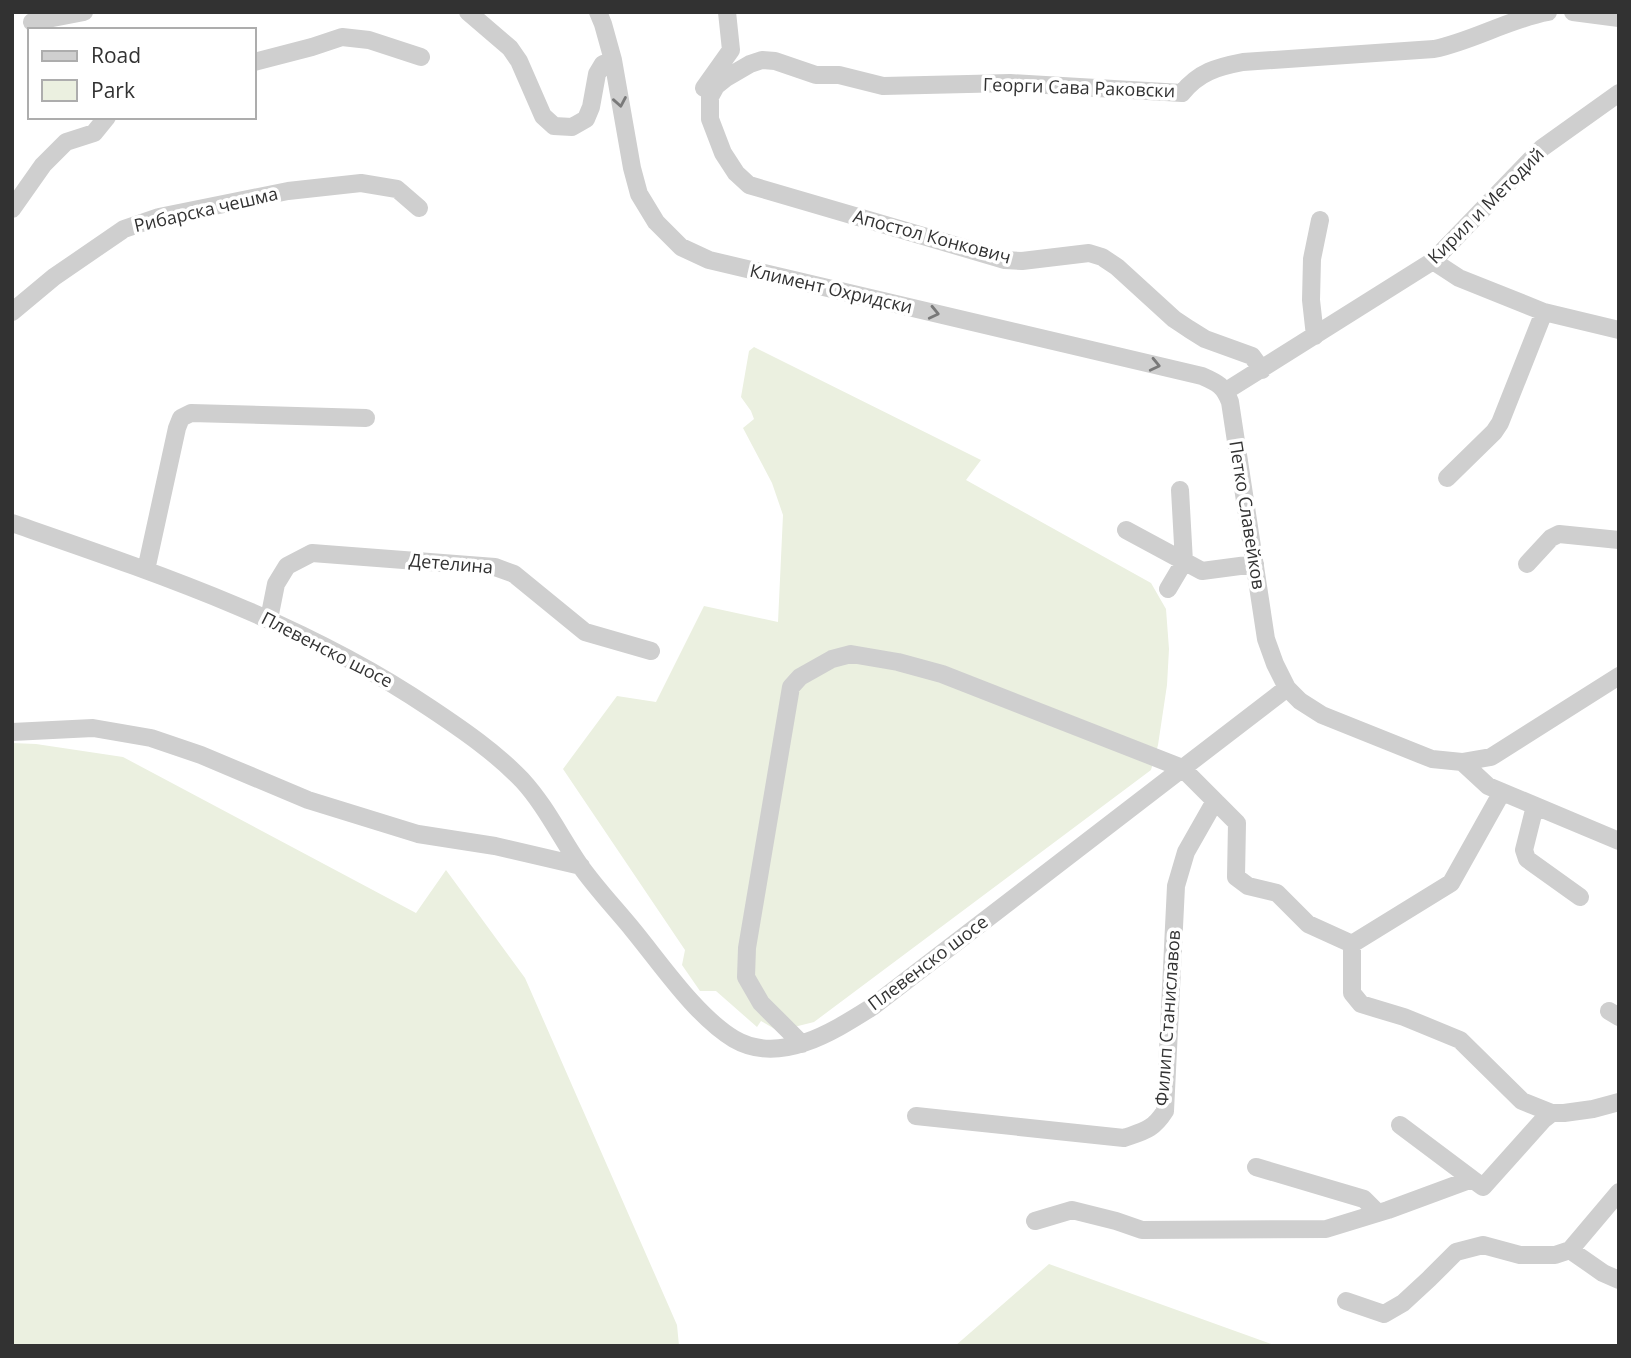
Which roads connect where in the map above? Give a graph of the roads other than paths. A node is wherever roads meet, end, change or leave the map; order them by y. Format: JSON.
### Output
{"nodes":[{"id":1,"x":84,"y":12,"type":"edge"},
{"id":2,"x":468,"y":12,"type":"edge"},
{"id":3,"x":598,"y":12,"type":"edge"},
{"id":4,"x":727,"y":12,"type":"edge"},
{"id":5,"x":1548,"y":12,"type":"edge"},
{"id":6,"x":1573,"y":12,"type":"edge"},
{"id":7,"x":1619,"y":18,"type":"edge"},
{"id":8,"x":32,"y":22,"type":"dead end"},
{"id":9,"x":421,"y":57,"type":"dead end"},
{"id":10,"x":613,"y":60,"type":"junction"},
{"id":11,"x":256,"y":61,"type":"edge"},
{"id":12,"x":1619,"y":93,"type":"edge"},
{"id":13,"x":710,"y":97,"type":"junction"},
{"id":14,"x":105,"y":119,"type":"edge"},
{"id":15,"x":419,"y":208,"type":"dead end"},
{"id":16,"x":12,"y":209,"type":"edge"},
{"id":17,"x":1320,"y":220,"type":"dead end"},
{"id":18,"x":1433,"y":261,"type":"junction"},
{"id":19,"x":12,"y":312,"type":"edge"},
{"id":20,"x":1544,"y":312,"type":"junction"},
{"id":21,"x":1619,"y":330,"type":"edge"},
{"id":22,"x":1315,"y":336,"type":"junction"},
{"id":23,"x":1262,"y":370,"type":"junction"},
{"id":24,"x":1226,"y":391,"type":"junction"},
{"id":25,"x":366,"y":418,"type":"dead end"},
{"id":26,"x":1447,"y":478,"type":"dead end"},
{"id":27,"x":1180,"y":490,"type":"dead end"},
{"id":28,"x":12,"y":523,"type":"edge"},
{"id":29,"x":1126,"y":530,"type":"dead end"},
{"id":30,"x":1619,"y":540,"type":"edge"},
{"id":31,"x":1184,"y":562,"type":"junction"},
{"id":32,"x":1255,"y":564,"type":"junction"},
{"id":33,"x":1527,"y":564,"type":"dead end"},
{"id":34,"x":146,"y":570,"type":"junction"},
{"id":35,"x":1168,"y":589,"type":"dead end"},
{"id":36,"x":269,"y":619,"type":"junction"},
{"id":37,"x":651,"y":651,"type":"dead end"},
{"id":38,"x":1619,"y":676,"type":"edge"},
{"id":39,"x":1287,"y":688,"type":"junction"},
{"id":40,"x":12,"y":732,"type":"edge"},
{"id":41,"x":1462,"y":762,"type":"junction"},
{"id":42,"x":1182,"y":768,"type":"junction"},
{"id":43,"x":1502,"y":792,"type":"junction"},
{"id":44,"x":1215,"y":801,"type":"junction"},
{"id":45,"x":1535,"y":806,"type":"junction"},
{"id":46,"x":1619,"y":841,"type":"edge"},
{"id":47,"x":581,"y":866,"type":"junction"},
{"id":48,"x":1580,"y":897,"type":"dead end"},
{"id":49,"x":1352,"y":944,"type":"junction"},
{"id":50,"x":802,"y":1044,"type":"junction"},
{"id":51,"x":1619,"y":1102,"type":"edge"},
{"id":52,"x":1552,"y":1113,"type":"junction"},
{"id":53,"x":916,"y":1116,"type":"dead end"},
{"id":54,"x":1400,"y":1125,"type":"dead end"},
{"id":55,"x":1256,"y":1167,"type":"dead end"},
{"id":56,"x":1472,"y":1180,"type":"junction"},
{"id":57,"x":1619,"y":1192,"type":"edge"},
{"id":58,"x":1378,"y":1213,"type":"junction"},
{"id":59,"x":1035,"y":1220,"type":"dead end"},
{"id":60,"x":1570,"y":1250,"type":"junction"},
{"id":61,"x":1619,"y":1280,"type":"edge"},
{"id":62,"x":1346,"y":1301,"type":"dead end"}],
"edges":[{"from":1,"to":8,"type":"street"},
{"from":2,"to":10,"type":"street"},
{"from":3,"to":10,"type":"street","name":"Климент Охридски"},
{"from":4,"to":13,"type":"street"},
{"from":5,"to":13,"type":"street","name":"Георги Сава Раковски"},
{"from":6,"to":7,"type":"street"},
{"from":9,"to":11,"type":"street"},
{"from":10,"to":24,"type":"street","name":"Климент Охридски","one_way":true},
{"from":12,"to":18,"type":"street","name":"Кирил и Методий"},
{"from":13,"to":23,"type":"street","name":"Апостол Конкович"},
{"from":14,"to":16,"type":"street"},
{"from":15,"to":19,"type":"street","name":"Рибарска чешма"},
{"from":17,"to":22,"type":"street"},
{"from":18,"to":20,"type":"street"},
{"from":18,"to":22,"type":"street","name":"Кирил и Методий"},
{"from":20,"to":21,"type":"street"},
{"from":20,"to":26,"type":"street"},
{"from":22,"to":23,"type":"street","name":"Кирил и Методий"},
{"from":23,"to":24,"type":"street","name":"Кирил и Методий"},
{"from":24,"to":32,"type":"street","name":"Петко Славейков"},
{"from":25,"to":34,"type":"street"},
{"from":27,"to":31,"type":"street"},
{"from":28,"to":34,"type":"street","name":"Плевенско шосе"},
{"from":29,"to":31,"type":"street"},
{"from":30,"to":33,"type":"street"},
{"from":31,"to":32,"type":"street"},
{"from":31,"to":35,"type":"street"},
{"from":32,"to":39,"type":"street","name":"Петко Славейков"},
{"from":34,"to":36,"type":"street","name":"Плевенско шосе"},
{"from":36,"to":37,"type":"street","name":"Детелина"},
{"from":36,"to":47,"type":"street","name":"Плевенско шосе"},
{"from":38,"to":41,"type":"street"},
{"from":39,"to":41,"type":"street"},
{"from":39,"to":42,"type":"street","name":"Плевенско шосе"},
{"from":40,"to":47,"type":"street"},
{"from":41,"to":43,"type":"street"},
{"from":42,"to":44,"type":"street"},
{"from":42,"to":50,"type":"street","name":"Плевенско шосе"},
{"from":42,"to":50,"type":"street"},
{"from":43,"to":45,"type":"street"},
{"from":43,"to":49,"type":"street"},
{"from":44,"to":49,"type":"street"},
{"from":44,"to":53,"type":"street","name":"Филип Станиславов"},
{"from":45,"to":46,"type":"street"},
{"from":45,"to":48,"type":"street"},
{"from":47,"to":50,"type":"street","name":"Плевенско шосе"},
{"from":49,"to":52,"type":"street"},
{"from":51,"to":52,"type":"street"},
{"from":52,"to":56,"type":"street"},
{"from":54,"to":56,"type":"street"},
{"from":55,"to":58,"type":"street"},
{"from":56,"to":58,"type":"street"},
{"from":57,"to":60,"type":"street"},
{"from":58,"to":59,"type":"street"},
{"from":60,"to":61,"type":"street"},
{"from":60,"to":62,"type":"street"}]}
